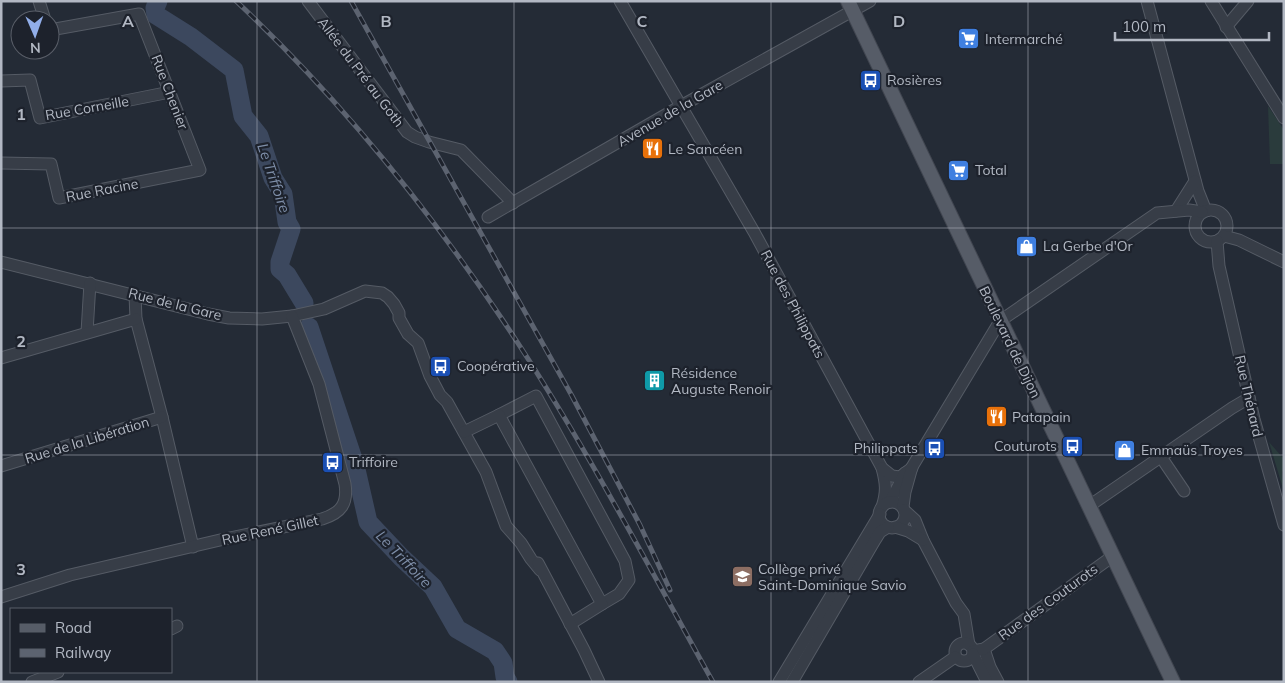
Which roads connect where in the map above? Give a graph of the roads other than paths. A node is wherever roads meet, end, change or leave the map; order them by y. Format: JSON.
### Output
{"nodes":[{"id":1,"x":308,"y":1,"type":"edge"},
{"id":2,"x":620,"y":1,"type":"edge"},
{"id":3,"x":870,"y":1,"type":"edge"},
{"id":4,"x":1147,"y":1,"type":"edge"},
{"id":5,"x":1211,"y":1,"type":"edge"},
{"id":6,"x":1248,"y":1,"type":"edge"},
{"id":7,"x":851,"y":6,"type":"edge"},
{"id":8,"x":1226,"y":27,"type":"junction"},
{"id":9,"x":60,"y":28,"type":"edge"},
{"id":10,"x":1,"y":81,"type":"edge"},
{"id":11,"x":170,"y":92,"type":"junction"},
{"id":12,"x":1280,"y":105,"type":"edge"},
{"id":13,"x":681,"y":106,"type":"junction"},
{"id":14,"x":1284,"y":118,"type":"edge"},
{"id":15,"x":1,"y":163,"type":"edge"},
{"id":16,"x":200,"y":170,"type":"joint"},
{"id":17,"x":1195,"y":181,"type":"junction"},
{"id":18,"x":513,"y":203,"type":"junction"},
{"id":19,"x":1171,"y":211,"type":"junction"},
{"id":20,"x":1204,"y":212,"type":"junction"},
{"id":21,"x":488,"y":218,"type":"dead end"},
{"id":22,"x":1195,"y":224,"type":"junction"},
{"id":23,"x":1227,"y":224,"type":"junction"},
{"id":24,"x":1216,"y":240,"type":"junction"},
{"id":25,"x":1239,"y":240,"type":"junction"},
{"id":26,"x":1,"y":262,"type":"edge"},
{"id":27,"x":1218,"y":262,"type":"junction"},
{"id":28,"x":1284,"y":262,"type":"edge"},
{"id":29,"x":90,"y":283,"type":"junction"},
{"id":30,"x":136,"y":295,"type":"junction"},
{"id":31,"x":292,"y":316,"type":"junction"},
{"id":32,"x":136,"y":319,"type":"junction"},
{"id":33,"x":1000,"y":321,"type":"junction"},
{"id":34,"x":87,"y":332,"type":"junction"},
{"id":35,"x":1,"y":358,"type":"edge"},
{"id":36,"x":1250,"y":398,"type":"junction"},
{"id":37,"x":499,"y":415,"type":"junction"},
{"id":38,"x":162,"y":417,"type":"junction"},
{"id":39,"x":464,"y":432,"type":"junction"},
{"id":40,"x":1160,"y":457,"type":"junction"},
{"id":41,"x":1,"y":466,"type":"edge"},
{"id":42,"x":882,"y":468,"type":"junction"},
{"id":43,"x":909,"y":470,"type":"junction"},
{"id":44,"x":1184,"y":491,"type":"dead end"},
{"id":45,"x":1089,"y":506,"type":"junction"},
{"id":46,"x":884,"y":508,"type":"junction"},
{"id":47,"x":904,"y":508,"type":"junction"},
{"id":48,"x":1284,"y":525,"type":"edge"},
{"id":49,"x":892,"y":527,"type":"junction"},
{"id":50,"x":923,"y":540,"type":"junction"},
{"id":51,"x":193,"y":547,"type":"junction"},
{"id":52,"x":1113,"y":556,"type":"junction"},
{"id":53,"x":1,"y":597,"type":"edge"},
{"id":54,"x":602,"y":604,"type":"junction"},
{"id":55,"x":570,"y":624,"type":"junction"},
{"id":56,"x":971,"y":649,"type":"junction"},
{"id":57,"x":959,"y":659,"type":"junction"},
{"id":58,"x":55,"y":673,"type":"edge"},
{"id":59,"x":32,"y":682,"type":"edge"},
{"id":60,"x":599,"y":682,"type":"edge"},
{"id":61,"x":779,"y":682,"type":"edge"},
{"id":62,"x":792,"y":682,"type":"edge"},
{"id":63,"x":919,"y":682,"type":"edge"},
{"id":64,"x":983,"y":682,"type":"edge"},
{"id":65,"x":987,"y":682,"type":"edge"},
{"id":66,"x":998,"y":682,"type":"edge"},
{"id":67,"x":1173,"y":682,"type":"edge"}],
"edges":[{"from":1,"to":18,"type":"street","name":"Allée du Pré au Goth"},
{"from":2,"to":13,"type":"street","name":"Rue des Philippats"},
{"from":3,"to":7,"type":"street","name":"Avenue de la Gare"},
{"from":4,"to":17,"type":"street"},
{"from":5,"to":8,"type":"street"},
{"from":6,"to":8,"type":"street"},
{"from":7,"to":13,"type":"street","name":"Avenue de la Gare"},
{"from":7,"to":33,"type":"main road","name":"Boulevard de Dijon"},
{"from":8,"to":12,"type":"street"},
{"from":9,"to":11,"type":"street","name":"Rue Chenier"},
{"from":10,"to":11,"type":"street","name":"Rue Corneille"},
{"from":11,"to":16,"type":"street","name":"Rue Chenier"},
{"from":12,"to":14,"type":"street"},
{"from":13,"to":18,"type":"street","name":"Avenue de la Gare"},
{"from":13,"to":42,"type":"street","name":"Rue des Philippats"},
{"from":15,"to":16,"type":"street","name":"Rue Racine"},
{"from":17,"to":19,"type":"street"},
{"from":17,"to":20,"type":"street"},
{"from":18,"to":21,"type":"street","name":"Avenue de la Gare"},
{"from":19,"to":20,"type":"street"},
{"from":19,"to":22,"type":"street"},
{"from":19,"to":33,"type":"street"},
{"from":20,"to":22,"type":"street"},
{"from":20,"to":23,"type":"street"},
{"from":22,"to":24,"type":"street"},
{"from":23,"to":24,"type":"street"},
{"from":23,"to":25,"type":"street"},
{"from":24,"to":25,"type":"street"},
{"from":24,"to":27,"type":"street","name":"Rue Thénard"},
{"from":25,"to":27,"type":"street"},
{"from":25,"to":28,"type":"street"},
{"from":26,"to":29,"type":"street","name":"Rue de la Gare"},
{"from":27,"to":36,"type":"street","name":"Rue Thénard"},
{"from":29,"to":30,"type":"street","name":"Rue de la Gare"},
{"from":29,"to":34,"type":"street"},
{"from":30,"to":31,"type":"street","name":"Rue de la Gare"},
{"from":30,"to":32,"type":"street","name":"Rue de la Libération"},
{"from":31,"to":39,"type":"street","name":"Rue de la Gare"},
{"from":31,"to":51,"type":"street","name":"Rue René Gillet"},
{"from":32,"to":34,"type":"street"},
{"from":32,"to":38,"type":"street","name":"Rue de la Libération"},
{"from":33,"to":43,"type":"street"},
{"from":33,"to":45,"type":"main road","name":"Boulevard de Dijon"},
{"from":34,"to":35,"type":"street"},
{"from":36,"to":40,"type":"street"},
{"from":36,"to":48,"type":"street","name":"Rue Thénard"},
{"from":37,"to":39,"type":"street"},
{"from":37,"to":54,"type":"street"},
{"from":37,"to":54,"type":"street"},
{"from":38,"to":41,"type":"street","name":"Rue de la Libération"},
{"from":38,"to":51,"type":"street"},
{"from":39,"to":55,"type":"street"},
{"from":40,"to":44,"type":"street"},
{"from":40,"to":45,"type":"street"},
{"from":42,"to":43,"type":"street"},
{"from":42,"to":46,"type":"street","name":"Rue des Philippats"},
{"from":43,"to":46,"type":"street"},
{"from":43,"to":47,"type":"street"},
{"from":45,"to":52,"type":"main road","name":"Boulevard de Dijon"},
{"from":46,"to":47,"type":"street"},
{"from":46,"to":49,"type":"street"},
{"from":46,"to":61,"type":"street"},
{"from":47,"to":49,"type":"street"},
{"from":47,"to":50,"type":"street"},
{"from":49,"to":50,"type":"street"},
{"from":49,"to":62,"type":"street"},
{"from":50,"to":56,"type":"street"},
{"from":51,"to":53,"type":"street","name":"Rue René Gillet"},
{"from":52,"to":56,"type":"street","name":"Rue des Couturots"},
{"from":52,"to":67,"type":"main road","name":"Boulevard de Dijon"},
{"from":54,"to":55,"type":"street"},
{"from":55,"to":60,"type":"street"},
{"from":56,"to":57,"type":"street","name":"Rue des Couturots"},
{"from":56,"to":57,"type":"street"},
{"from":56,"to":65,"type":"street"},
{"from":56,"to":66,"type":"street"},
{"from":57,"to":63,"type":"street","name":"Rue des Couturots"},
{"from":57,"to":64,"type":"street"},
{"from":58,"to":59,"type":"street"}]}
